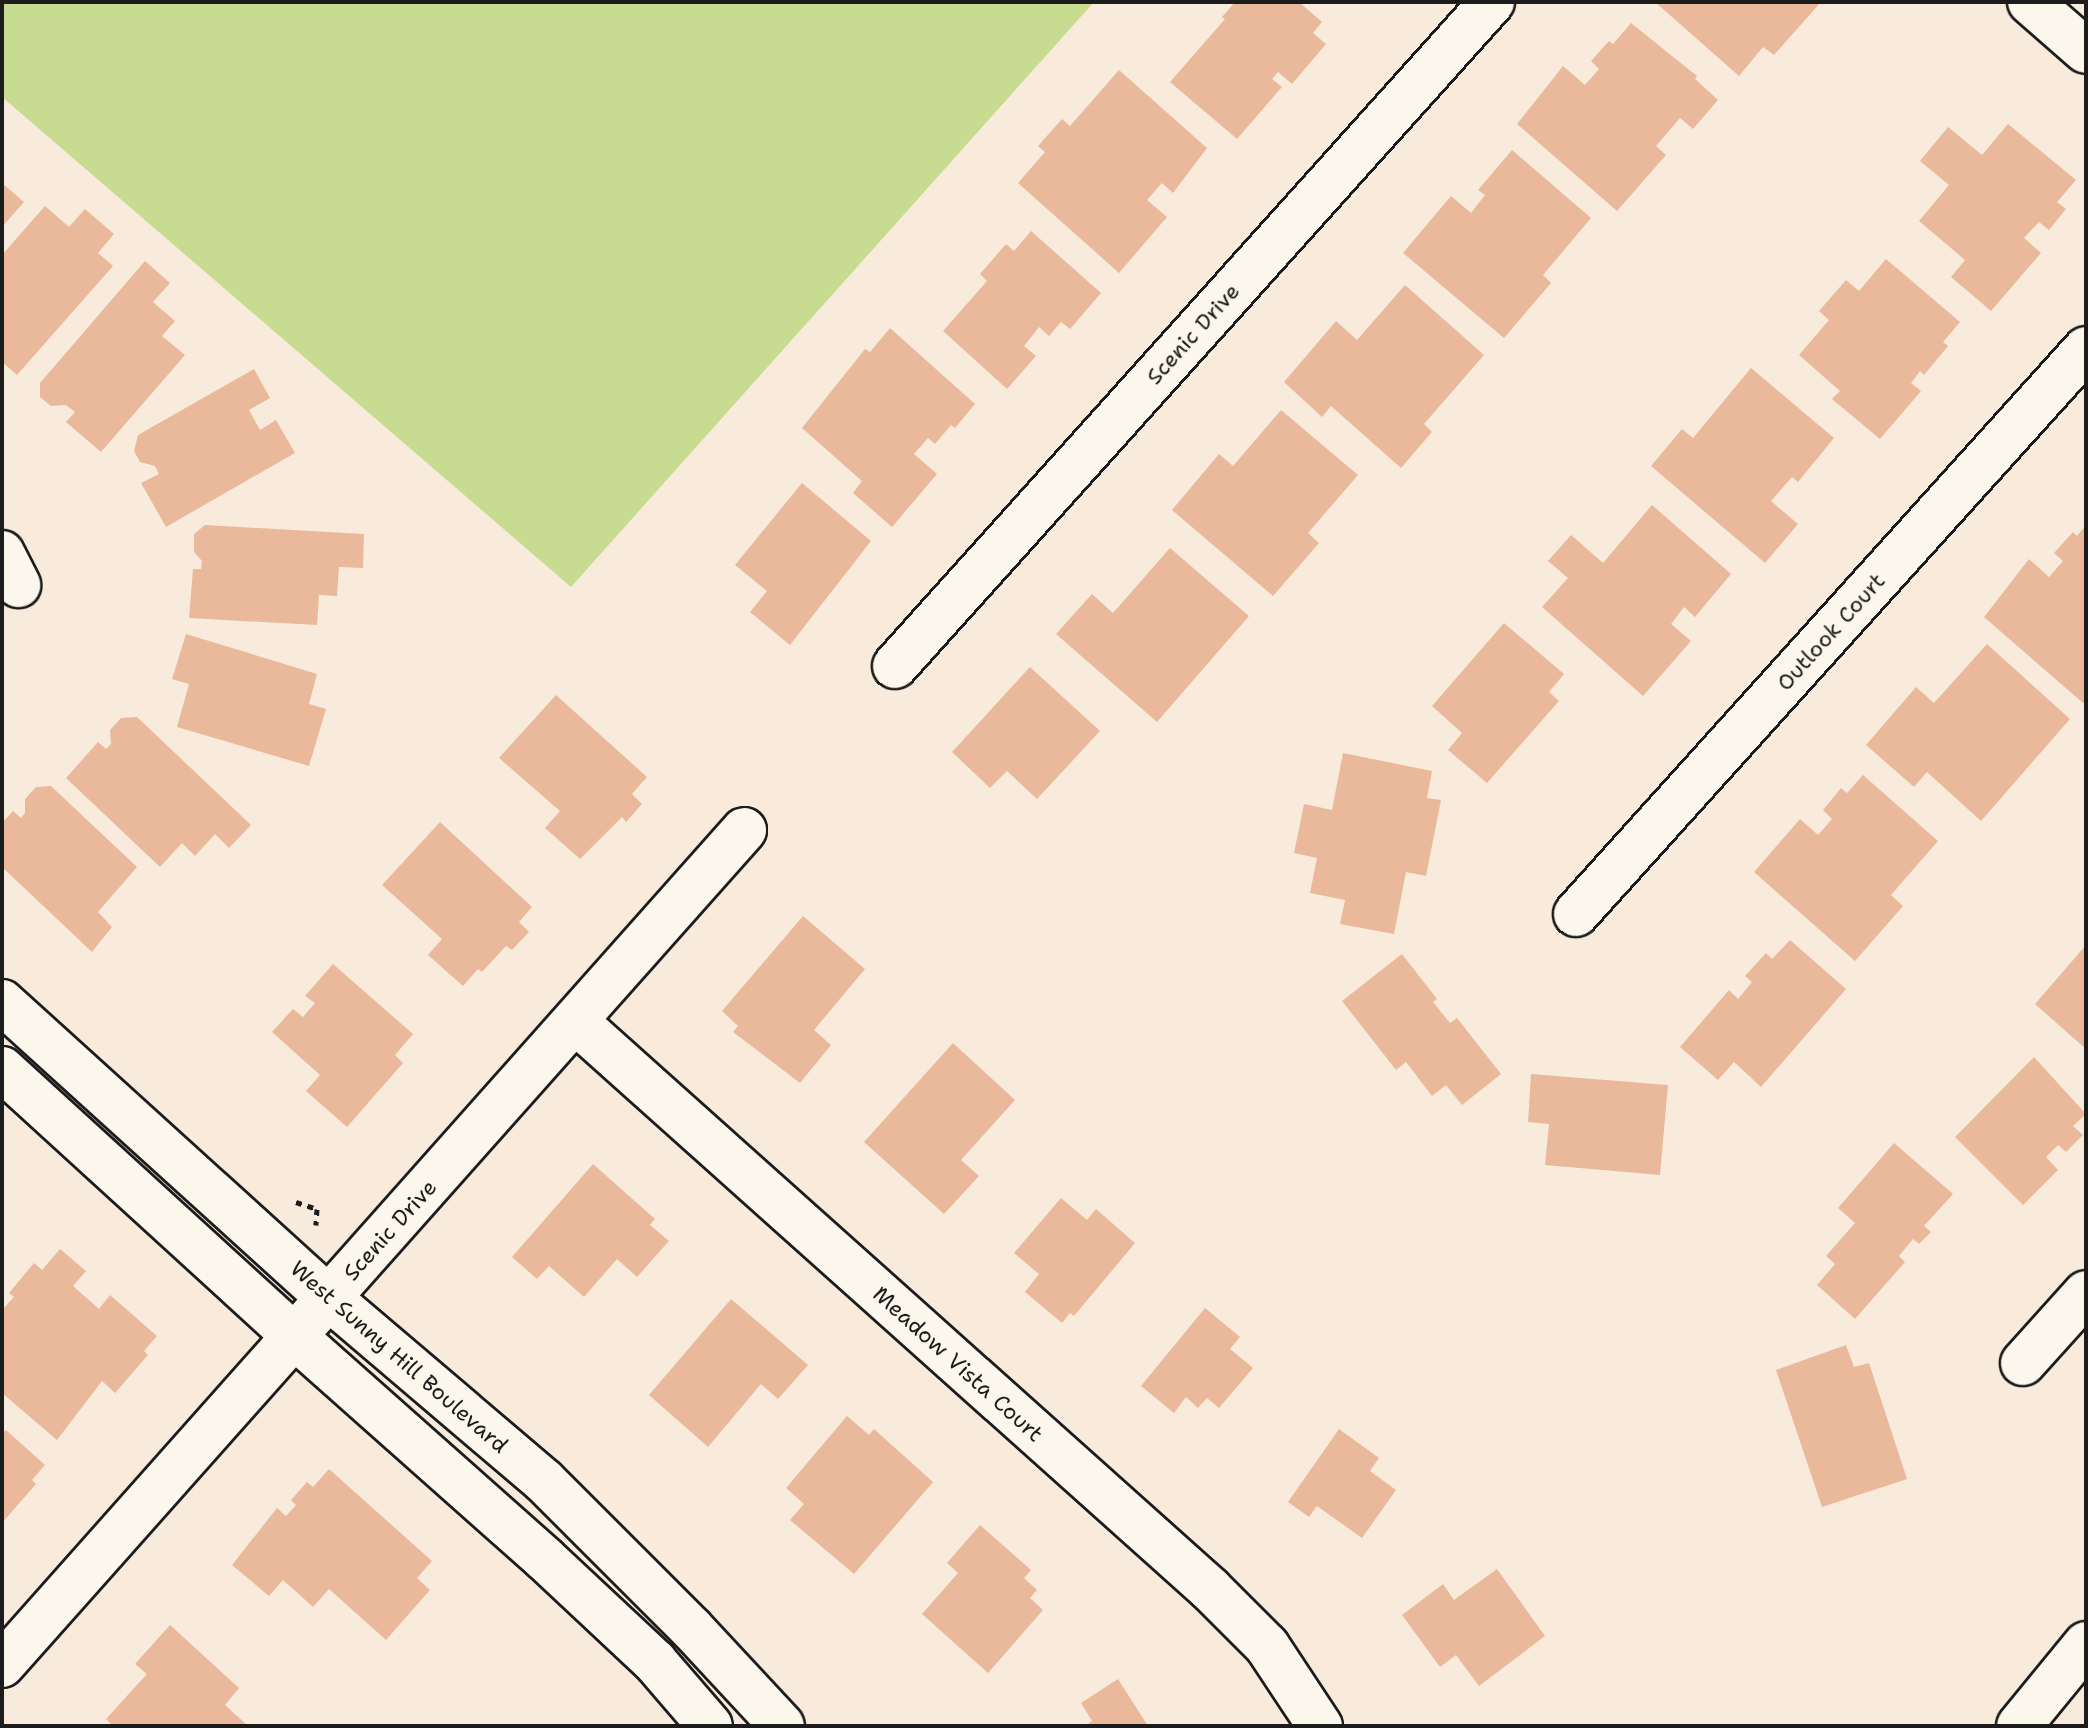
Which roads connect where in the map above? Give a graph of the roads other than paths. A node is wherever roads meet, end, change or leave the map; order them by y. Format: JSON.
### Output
{"nodes":[{"id":1,"x":1492,"y":2,"type":"edge"},
{"id":2,"x":2030,"y":2,"type":"edge"},
{"id":3,"x":2086,"y":51,"type":"edge"},
{"id":4,"x":2086,"y":349,"type":"edge"},
{"id":5,"x":895,"y":666,"type":"dead end"},
{"id":6,"x":744,"y":830,"type":"dead end"},
{"id":7,"x":1576,"y":914,"type":"dead end"},
{"id":8,"x":2,"y":1002,"type":"edge"},
{"id":9,"x":575,"y":1021,"type":"junction"},
{"id":10,"x":2,"y":1069,"type":"edge"},
{"id":11,"x":2086,"y":1293,"type":"edge"},
{"id":12,"x":329,"y":1298,"type":"junction"},
{"id":13,"x":295,"y":1337,"type":"junction"},
{"id":14,"x":2023,"y":1363,"type":"dead end"},
{"id":15,"x":2086,"y":1644,"type":"edge"},
{"id":16,"x":2,"y":1665,"type":"edge"},
{"id":17,"x":710,"y":1726,"type":"edge"},
{"id":18,"x":782,"y":1726,"type":"edge"},
{"id":19,"x":1320,"y":1726,"type":"edge"},
{"id":20,"x":2019,"y":1726,"type":"edge"}],
"edges":[{"from":1,"to":5,"type":"street","name":"Scenic Drive"},
{"from":2,"to":3,"type":"street"},
{"from":4,"to":7,"type":"street","name":"Outlook Court"},
{"from":6,"to":9,"type":"street","name":"Scenic Drive"},
{"from":8,"to":12,"type":"street","name":"West Sunny Hill Boulevard"},
{"from":9,"to":12,"type":"street","name":"Scenic Drive"},
{"from":9,"to":19,"type":"street","name":"Meadow Vista Court"},
{"from":10,"to":13,"type":"street"},
{"from":11,"to":14,"type":"street"},
{"from":12,"to":13,"type":"street","name":"Scenic Drive"},
{"from":12,"to":18,"type":"street","name":"West Sunny Hill Boulevard"},
{"from":13,"to":16,"type":"street","name":"Scenic Drive"},
{"from":13,"to":17,"type":"street"},
{"from":15,"to":20,"type":"street"}]}
